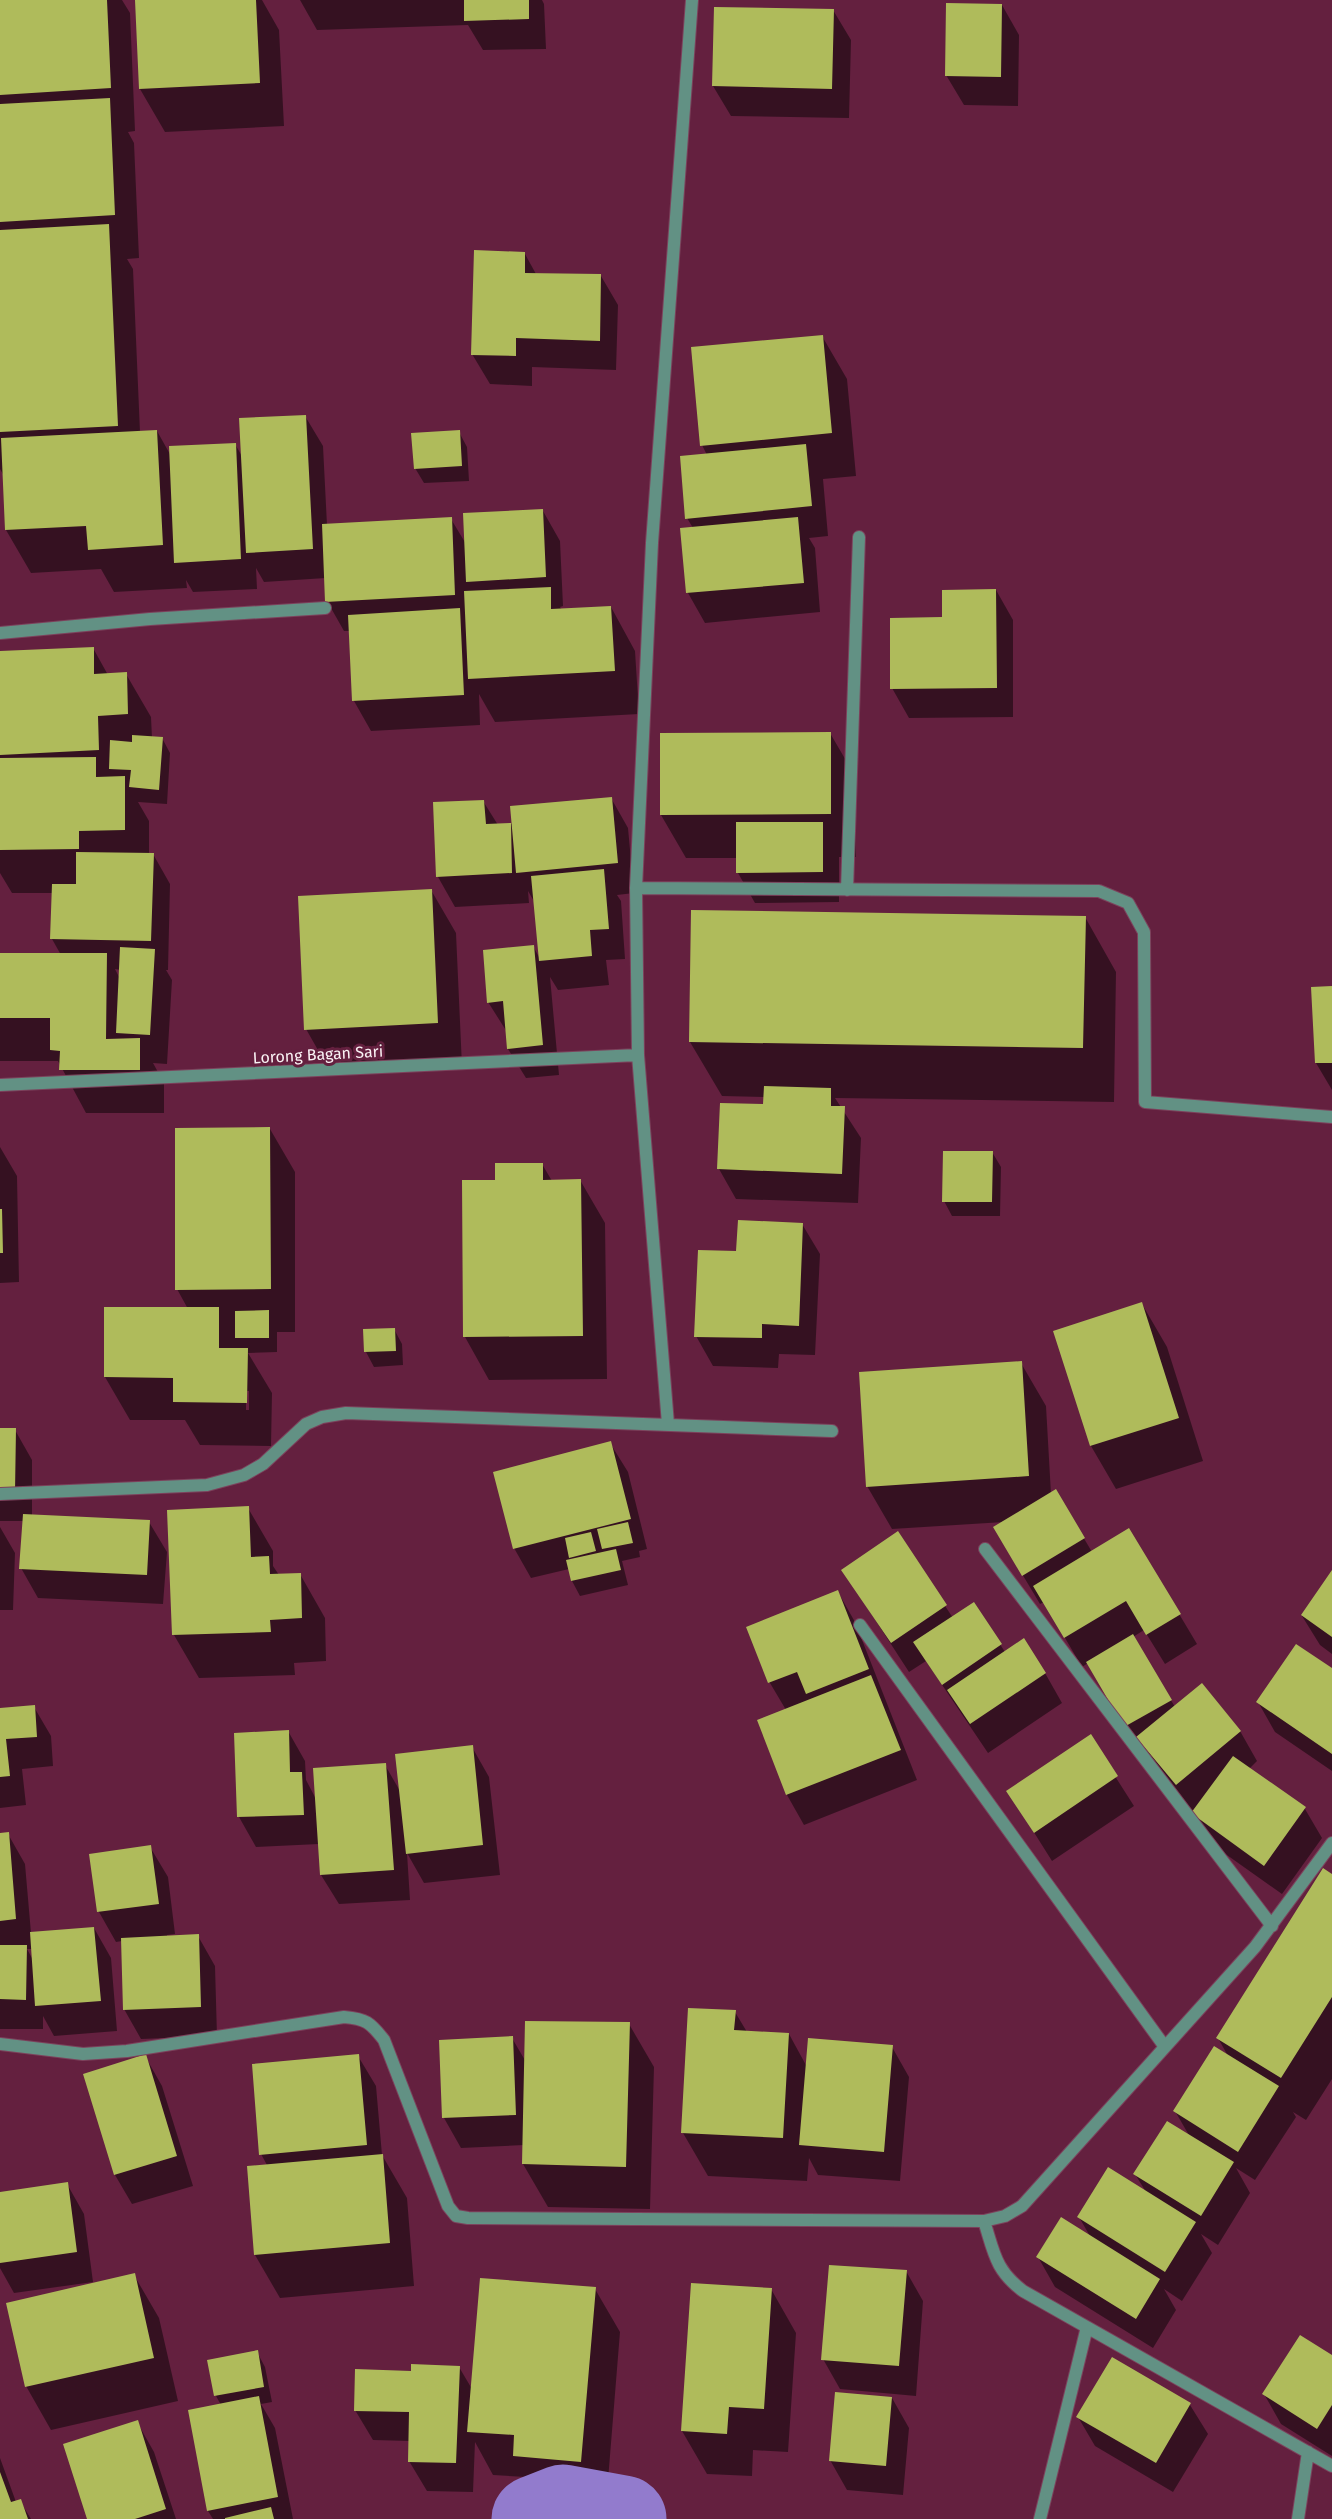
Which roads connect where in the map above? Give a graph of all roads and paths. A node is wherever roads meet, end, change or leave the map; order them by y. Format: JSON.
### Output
{"nodes":[{"id":1,"x":692,"y":0,"type":"edge"},
{"id":2,"x":859,"y":537,"type":"dead end"},
{"id":3,"x":325,"y":608,"type":"dead end"},
{"id":4,"x":0,"y":633,"type":"edge"},
{"id":5,"x":636,"y":888,"type":"junction"},
{"id":6,"x":847,"y":890,"type":"junction"},
{"id":7,"x":638,"y":1055,"type":"junction"},
{"id":8,"x":0,"y":1085,"type":"edge"},
{"id":9,"x":1332,"y":1117,"type":"edge"},
{"id":10,"x":668,"y":1425,"type":"junction"},
{"id":11,"x":832,"y":1431,"type":"dead end"},
{"id":12,"x":0,"y":1494,"type":"edge"},
{"id":13,"x":985,"y":1549,"type":"dead end"},
{"id":14,"x":860,"y":1625,"type":"dead end"},
{"id":15,"x":1332,"y":1843,"type":"edge"},
{"id":16,"x":1272,"y":1926,"type":"junction"},
{"id":17,"x":0,"y":2044,"type":"edge"},
{"id":18,"x":1165,"y":2047,"type":"junction"},
{"id":19,"x":984,"y":2221,"type":"junction"},
{"id":20,"x":1087,"y":2327,"type":"junction"},
{"id":21,"x":1308,"y":2452,"type":"junction"},
{"id":22,"x":1332,"y":2466,"type":"edge"},
{"id":23,"x":1040,"y":2519,"type":"edge"},
{"id":24,"x":1298,"y":2519,"type":"edge"}],
"edges":[{"from":1,"to":5,"type":"street"},
{"from":2,"to":6,"type":"street"},
{"from":3,"to":4,"type":"street"},
{"from":5,"to":6,"type":"street"},
{"from":5,"to":7,"type":"street"},
{"from":6,"to":9,"type":"street"},
{"from":7,"to":8,"type":"street","name":"Lorong Bagan Sari"},
{"from":7,"to":10,"type":"street"},
{"from":10,"to":11,"type":"street"},
{"from":10,"to":12,"type":"street"},
{"from":13,"to":16,"type":"street"},
{"from":14,"to":18,"type":"street"},
{"from":15,"to":16,"type":"street"},
{"from":16,"to":18,"type":"street"},
{"from":17,"to":19,"type":"street"},
{"from":18,"to":19,"type":"street"},
{"from":19,"to":20,"type":"street"},
{"from":20,"to":21,"type":"street"},
{"from":20,"to":23,"type":"street"},
{"from":21,"to":22,"type":"street"},
{"from":21,"to":24,"type":"street"}]}
